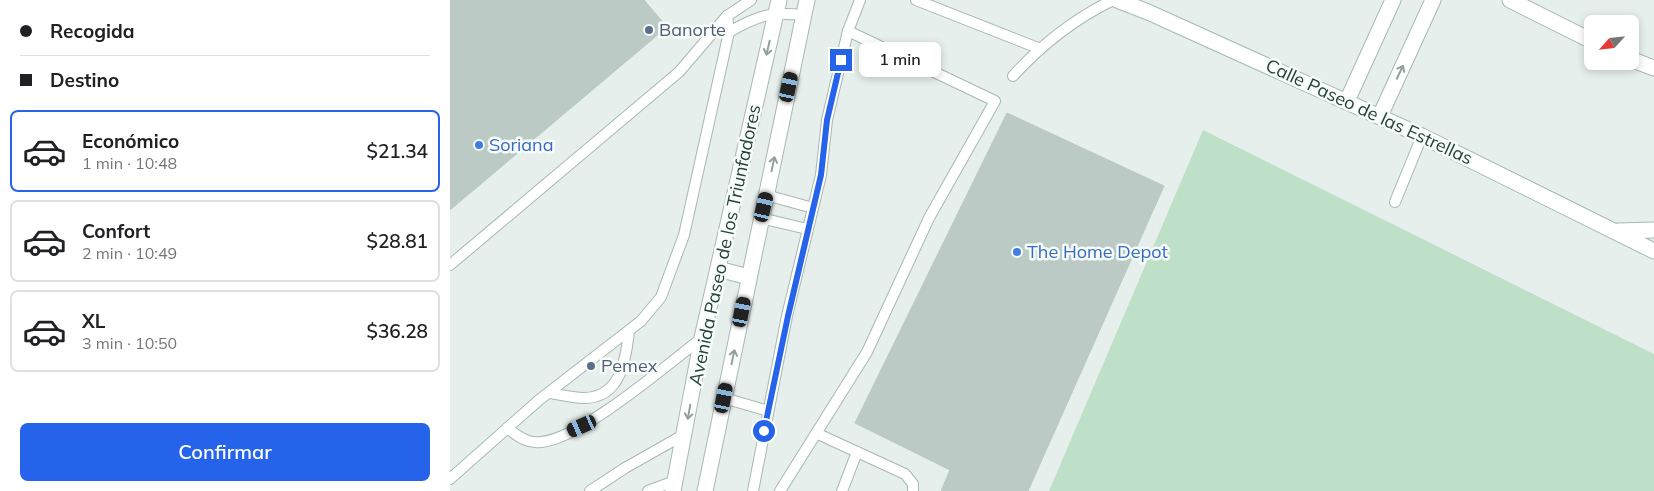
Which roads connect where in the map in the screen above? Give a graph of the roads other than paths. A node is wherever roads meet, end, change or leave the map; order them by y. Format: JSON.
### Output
{"nodes":[{"id":1,"x":751,"y":0,"type":"edge"},
{"id":2,"x":807,"y":0,"type":"edge"},
{"id":3,"x":860,"y":0,"type":"edge"},
{"id":4,"x":916,"y":0,"type":"edge"},
{"id":5,"x":1112,"y":0,"type":"edge"},
{"id":6,"x":1117,"y":0,"type":"edge"},
{"id":7,"x":1393,"y":0,"type":"edge"},
{"id":8,"x":1433,"y":0,"type":"edge"},
{"id":9,"x":1510,"y":0,"type":"edge"},
{"id":10,"x":777,"y":6,"type":"edge"},
{"id":11,"x":804,"y":15,"type":"junction"},
{"id":12,"x":727,"y":16,"type":"junction"},
{"id":13,"x":714,"y":31,"type":"junction"},
{"id":14,"x":848,"y":31,"type":"junction"},
{"id":15,"x":729,"y":32,"type":"junction"},
{"id":16,"x":1584,"y":37,"type":"edge"},
{"id":17,"x":1038,"y":48,"type":"junction"},
{"id":18,"x":1639,"y":62,"type":"edge"},
{"id":19,"x":1654,"y":68,"type":"edge"},
{"id":20,"x":1013,"y":76,"type":"dead end"},
{"id":21,"x":1347,"y":101,"type":"junction"},
{"id":22,"x":1380,"y":116,"type":"junction"},
{"id":23,"x":1422,"y":136,"type":"junction"},
{"id":24,"x":766,"y":195,"type":"junction"},
{"id":25,"x":1395,"y":202,"type":"dead end"},
{"id":26,"x":813,"y":208,"type":"junction"},
{"id":27,"x":761,"y":218,"type":"junction"},
{"id":28,"x":807,"y":229,"type":"junction"},
{"id":29,"x":1654,"y":230,"type":"edge"},
{"id":30,"x":1617,"y":231,"type":"junction"},
{"id":31,"x":1654,"y":252,"type":"edge"},
{"id":32,"x":450,"y":265,"type":"edge"},
{"id":33,"x":718,"y":269,"type":"junction"},
{"id":34,"x":749,"y":277,"type":"junction"},
{"id":35,"x":629,"y":331,"type":"junction"},
{"id":36,"x":702,"y":338,"type":"junction"},
{"id":37,"x":550,"y":393,"type":"junction"},
{"id":38,"x":724,"y":398,"type":"junction"},
{"id":39,"x":768,"y":412,"type":"junction"},
{"id":40,"x":507,"y":428,"type":"junction"},
{"id":41,"x":685,"y":434,"type":"junction"},
{"id":42,"x":818,"y":434,"type":"junction"},
{"id":43,"x":857,"y":452,"type":"junction"},
{"id":44,"x":450,"y":479,"type":"edge"},
{"id":45,"x":674,"y":486,"type":"edge"},
{"id":46,"x":590,"y":491,"type":"edge"},
{"id":47,"x":648,"y":491,"type":"edge"},
{"id":48,"x":706,"y":491,"type":"edge"},
{"id":49,"x":753,"y":491,"type":"edge"},
{"id":50,"x":780,"y":491,"type":"edge"},
{"id":51,"x":842,"y":491,"type":"edge"},
{"id":52,"x":913,"y":491,"type":"edge"}],
"edges":[{"from":1,"to":12,"type":"lane"},
{"from":2,"to":11,"type":"street","name":"Avenida Paseo de los Triunfadores"},
{"from":3,"to":14,"type":"lane"},
{"from":4,"to":17,"type":"lane"},
{"from":5,"to":17,"type":"lane"},
{"from":6,"to":21,"type":"street","name":"Calle Paseo de las Estrellas"},
{"from":7,"to":21,"type":"street"},
{"from":22,"to":8,"type":"street","one_way":true},
{"from":9,"to":16,"type":"street"},
{"from":10,"to":11,"type":"lane"},
{"from":10,"to":15,"type":"lane"},
{"from":10,"to":33,"type":"street","name":"Avenida Paseo de los Triunfadores","one_way":true},
{"from":24,"to":11,"type":"street","name":"Avenida Paseo de los Triunfadores","one_way":true},
{"from":12,"to":13,"type":"lane"},
{"from":12,"to":15,"type":"lane"},
{"from":13,"to":15,"type":"lane"},
{"from":13,"to":32,"type":"lane"},
{"from":14,"to":26,"type":"lane"},
{"from":14,"to":42,"type":"lane"},
{"from":15,"to":35,"type":"lane"},
{"from":17,"to":20,"type":"lane"},
{"from":18,"to":19,"type":"street"},
{"from":21,"to":22,"type":"street","name":"Calle Paseo de las Estrellas"},
{"from":22,"to":23,"type":"street","name":"Calle Paseo de las Estrellas"},
{"from":23,"to":25,"type":"lane"},
{"from":23,"to":30,"type":"street","name":"Calle Paseo de las Estrellas"},
{"from":24,"to":26,"type":"lane"},
{"from":24,"to":27,"type":"street","name":"Avenida Paseo de los Triunfadores"},
{"from":26,"to":28,"type":"lane"},
{"from":27,"to":28,"type":"lane"},
{"from":27,"to":34,"type":"street","name":"Avenida Paseo de los Triunfadores"},
{"from":28,"to":39,"type":"lane"},
{"from":29,"to":30,"type":"street","name":"Calle Paseo de las Estrellas"},
{"from":30,"to":31,"type":"street","name":"Calle Paseo de las Estrellas"},
{"from":33,"to":34,"type":"street"},
{"from":33,"to":36,"type":"street","name":"Avenida Paseo de los Triunfadores"},
{"from":38,"to":34,"type":"street","name":"Avenida Paseo de los Triunfadores","one_way":true},
{"from":35,"to":37,"type":"lane"},
{"from":35,"to":37,"type":"lane"},
{"from":36,"to":40,"type":"lane"},
{"from":36,"to":41,"type":"street","name":"Avenida Paseo de los Triunfadores","one_way":true},
{"from":37,"to":40,"type":"lane"},
{"from":38,"to":39,"type":"lane"},
{"from":38,"to":48,"type":"street","name":"Avenida Paseo de los Triunfadores"},
{"from":39,"to":49,"type":"lane"},
{"from":40,"to":44,"type":"lane"},
{"from":41,"to":45,"type":"street","name":"Avenida Paseo de los Triunfadores"},
{"from":41,"to":46,"type":"lane"},
{"from":42,"to":43,"type":"lane"},
{"from":42,"to":50,"type":"lane"},
{"from":43,"to":51,"type":"lane"},
{"from":43,"to":52,"type":"lane"},
{"from":45,"to":47,"type":"lane"}]}
